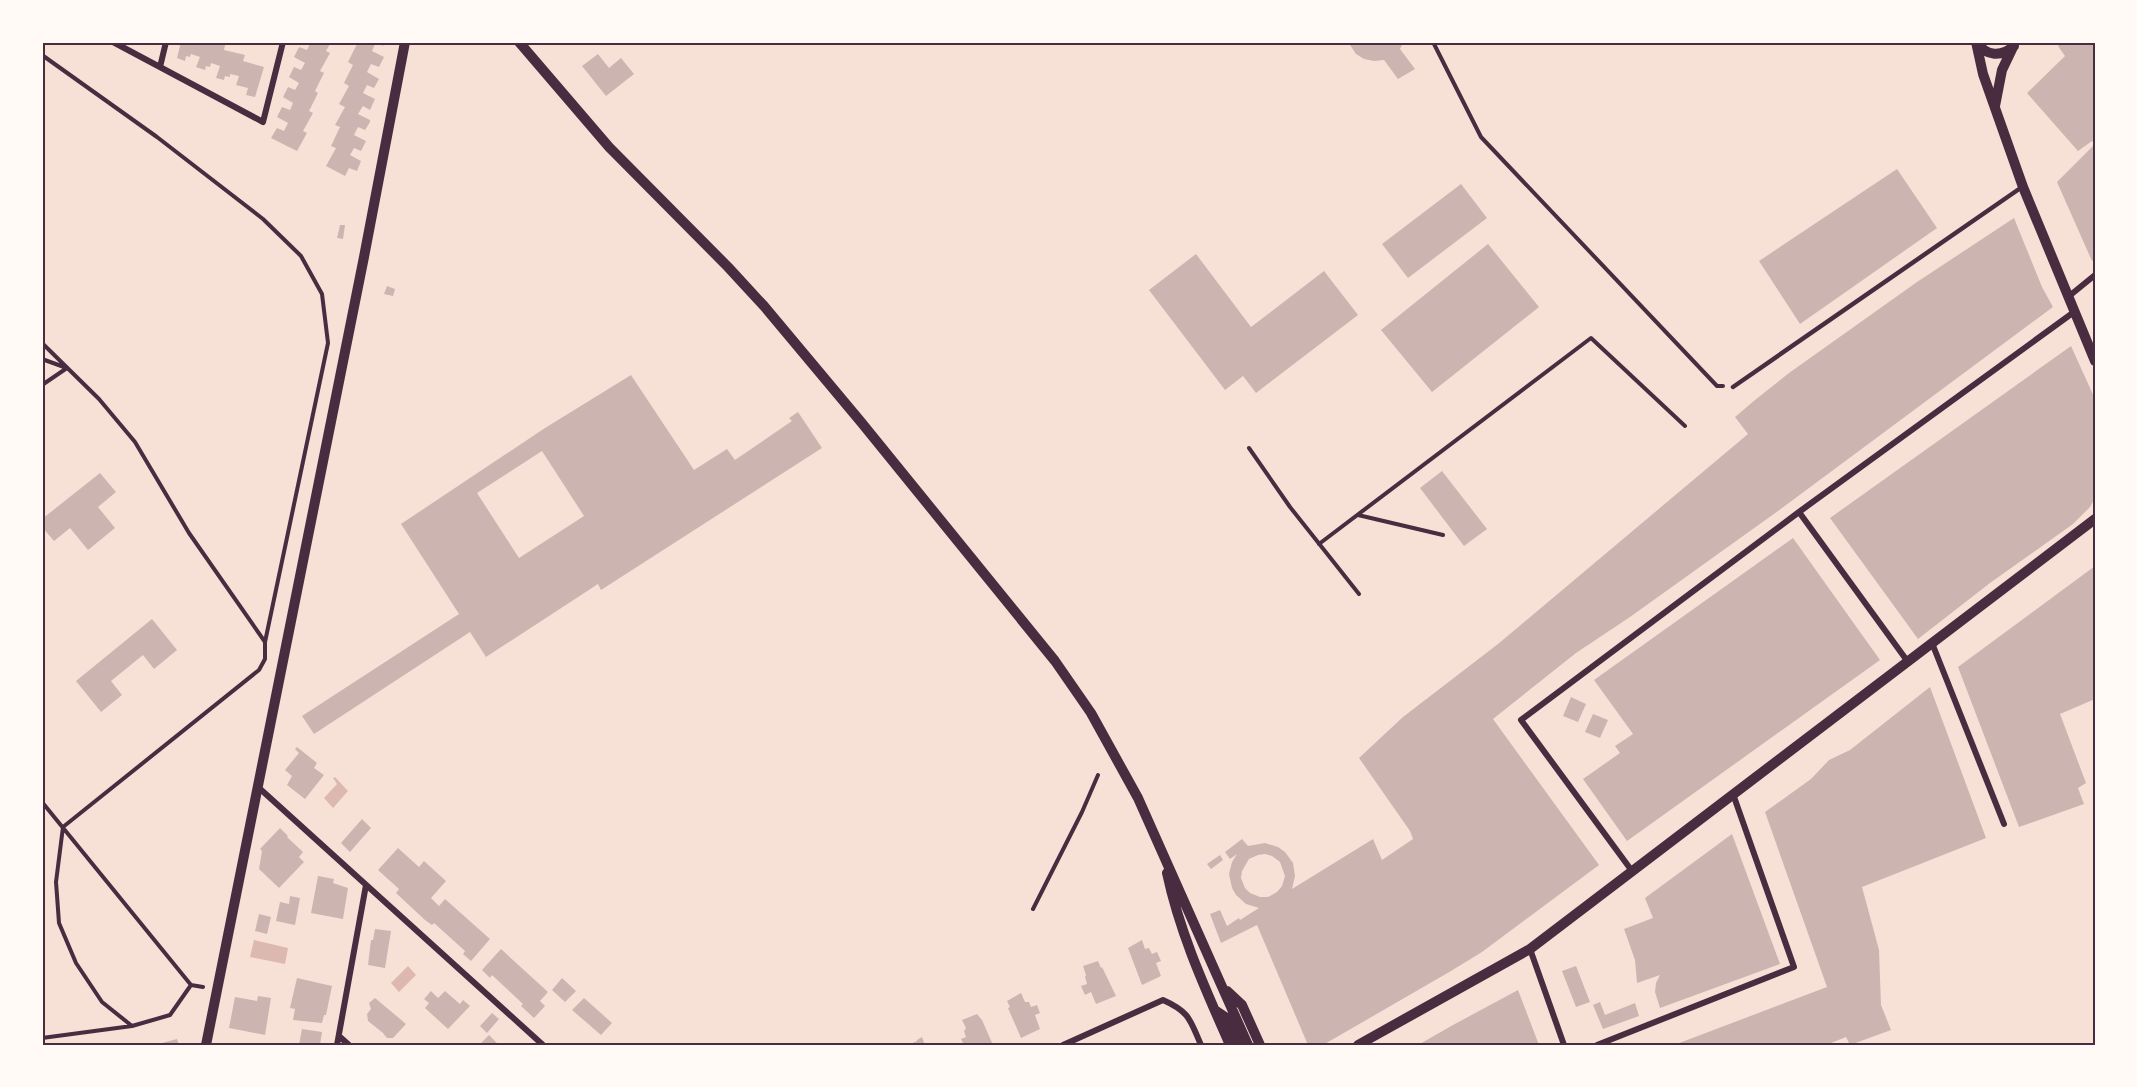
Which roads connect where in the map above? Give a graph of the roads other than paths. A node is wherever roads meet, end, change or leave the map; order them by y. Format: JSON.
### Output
{"nodes":[{"id":1,"x":113,"y":42,"type":"edge"},
{"id":2,"x":166,"y":42,"type":"edge"},
{"id":3,"x":283,"y":42,"type":"edge"},
{"id":4,"x":405,"y":42,"type":"edge"},
{"id":5,"x":519,"y":42,"type":"edge"},
{"id":6,"x":1976,"y":42,"type":"edge"},
{"id":7,"x":2016,"y":43,"type":"edge"},
{"id":8,"x":160,"y":67,"type":"junction"},
{"id":9,"x":1995,"y":106,"type":"junction"},
{"id":10,"x":2023,"y":187,"type":"junction"},
{"id":11,"x":2095,"y":275,"type":"edge"},
{"id":12,"x":2068,"y":297,"type":"junction"},
{"id":13,"x":2074,"y":312,"type":"junction"},
{"id":14,"x":2095,"y":361,"type":"edge"},
{"id":15,"x":1733,"y":387,"type":"road end"},
{"id":16,"x":1799,"y":513,"type":"junction"},
{"id":17,"x":2095,"y":519,"type":"edge"},
{"id":18,"x":1932,"y":643,"type":"junction"},
{"id":19,"x":1908,"y":662,"type":"junction"},
{"id":20,"x":258,"y":787,"type":"junction"},
{"id":21,"x":1733,"y":794,"type":"junction"},
{"id":22,"x":2004,"y":824,"type":"dead end"},
{"id":23,"x":1165,"y":861,"type":"junction"},
{"id":24,"x":1632,"y":872,"type":"junction"},
{"id":25,"x":366,"y":885,"type":"junction"},
{"id":26,"x":1530,"y":949,"type":"junction"},
{"id":27,"x":1224,"y":989,"type":"junction"},
{"id":28,"x":1215,"y":1011,"type":"junction"},
{"id":29,"x":339,"y":1036,"type":"junction"},
{"id":30,"x":206,"y":1045,"type":"edge"},
{"id":31,"x":337,"y":1045,"type":"edge"},
{"id":32,"x":349,"y":1045,"type":"edge"},
{"id":33,"x":543,"y":1045,"type":"edge"},
{"id":34,"x":1063,"y":1045,"type":"edge"},
{"id":35,"x":1201,"y":1045,"type":"edge"},
{"id":36,"x":1230,"y":1045,"type":"edge"},
{"id":37,"x":1239,"y":1045,"type":"edge"},
{"id":38,"x":1248,"y":1045,"type":"edge"},
{"id":39,"x":1260,"y":1045,"type":"edge"},
{"id":40,"x":1358,"y":1045,"type":"edge"},
{"id":41,"x":1564,"y":1045,"type":"edge"},
{"id":42,"x":1597,"y":1045,"type":"edge"}],
"edges":[{"from":1,"to":8,"type":"street"},
{"from":2,"to":8,"type":"street"},
{"from":3,"to":8,"type":"street"},
{"from":4,"to":20,"type":"street"},
{"from":5,"to":23,"type":"street"},
{"from":6,"to":7,"type":"street"},
{"from":6,"to":9,"type":"street"},
{"from":7,"to":9,"type":"street"},
{"from":9,"to":10,"type":"street"},
{"from":10,"to":12,"type":"street"},
{"from":10,"to":15,"type":"lane"},
{"from":11,"to":12,"type":"street"},
{"from":12,"to":13,"type":"street"},
{"from":13,"to":14,"type":"street"},
{"from":13,"to":16,"type":"street"},
{"from":16,"to":19,"type":"street"},
{"from":16,"to":24,"type":"street"},
{"from":17,"to":18,"type":"street"},
{"from":18,"to":19,"type":"street"},
{"from":18,"to":22,"type":"street"},
{"from":19,"to":21,"type":"street"},
{"from":20,"to":25,"type":"street"},
{"from":20,"to":30,"type":"street"},
{"from":21,"to":24,"type":"street"},
{"from":21,"to":42,"type":"street"},
{"from":23,"to":27,"type":"street"},
{"from":23,"to":28,"type":"street"},
{"from":24,"to":26,"type":"street"},
{"from":25,"to":29,"type":"street"},
{"from":25,"to":33,"type":"street"},
{"from":26,"to":40,"type":"street"},
{"from":26,"to":41,"type":"street"},
{"from":27,"to":38,"type":"street"},
{"from":27,"to":39,"type":"street"},
{"from":28,"to":36,"type":"street"},
{"from":28,"to":37,"type":"street"},
{"from":29,"to":31,"type":"street"},
{"from":29,"to":32,"type":"street"},
{"from":34,"to":35,"type":"street"}]}
